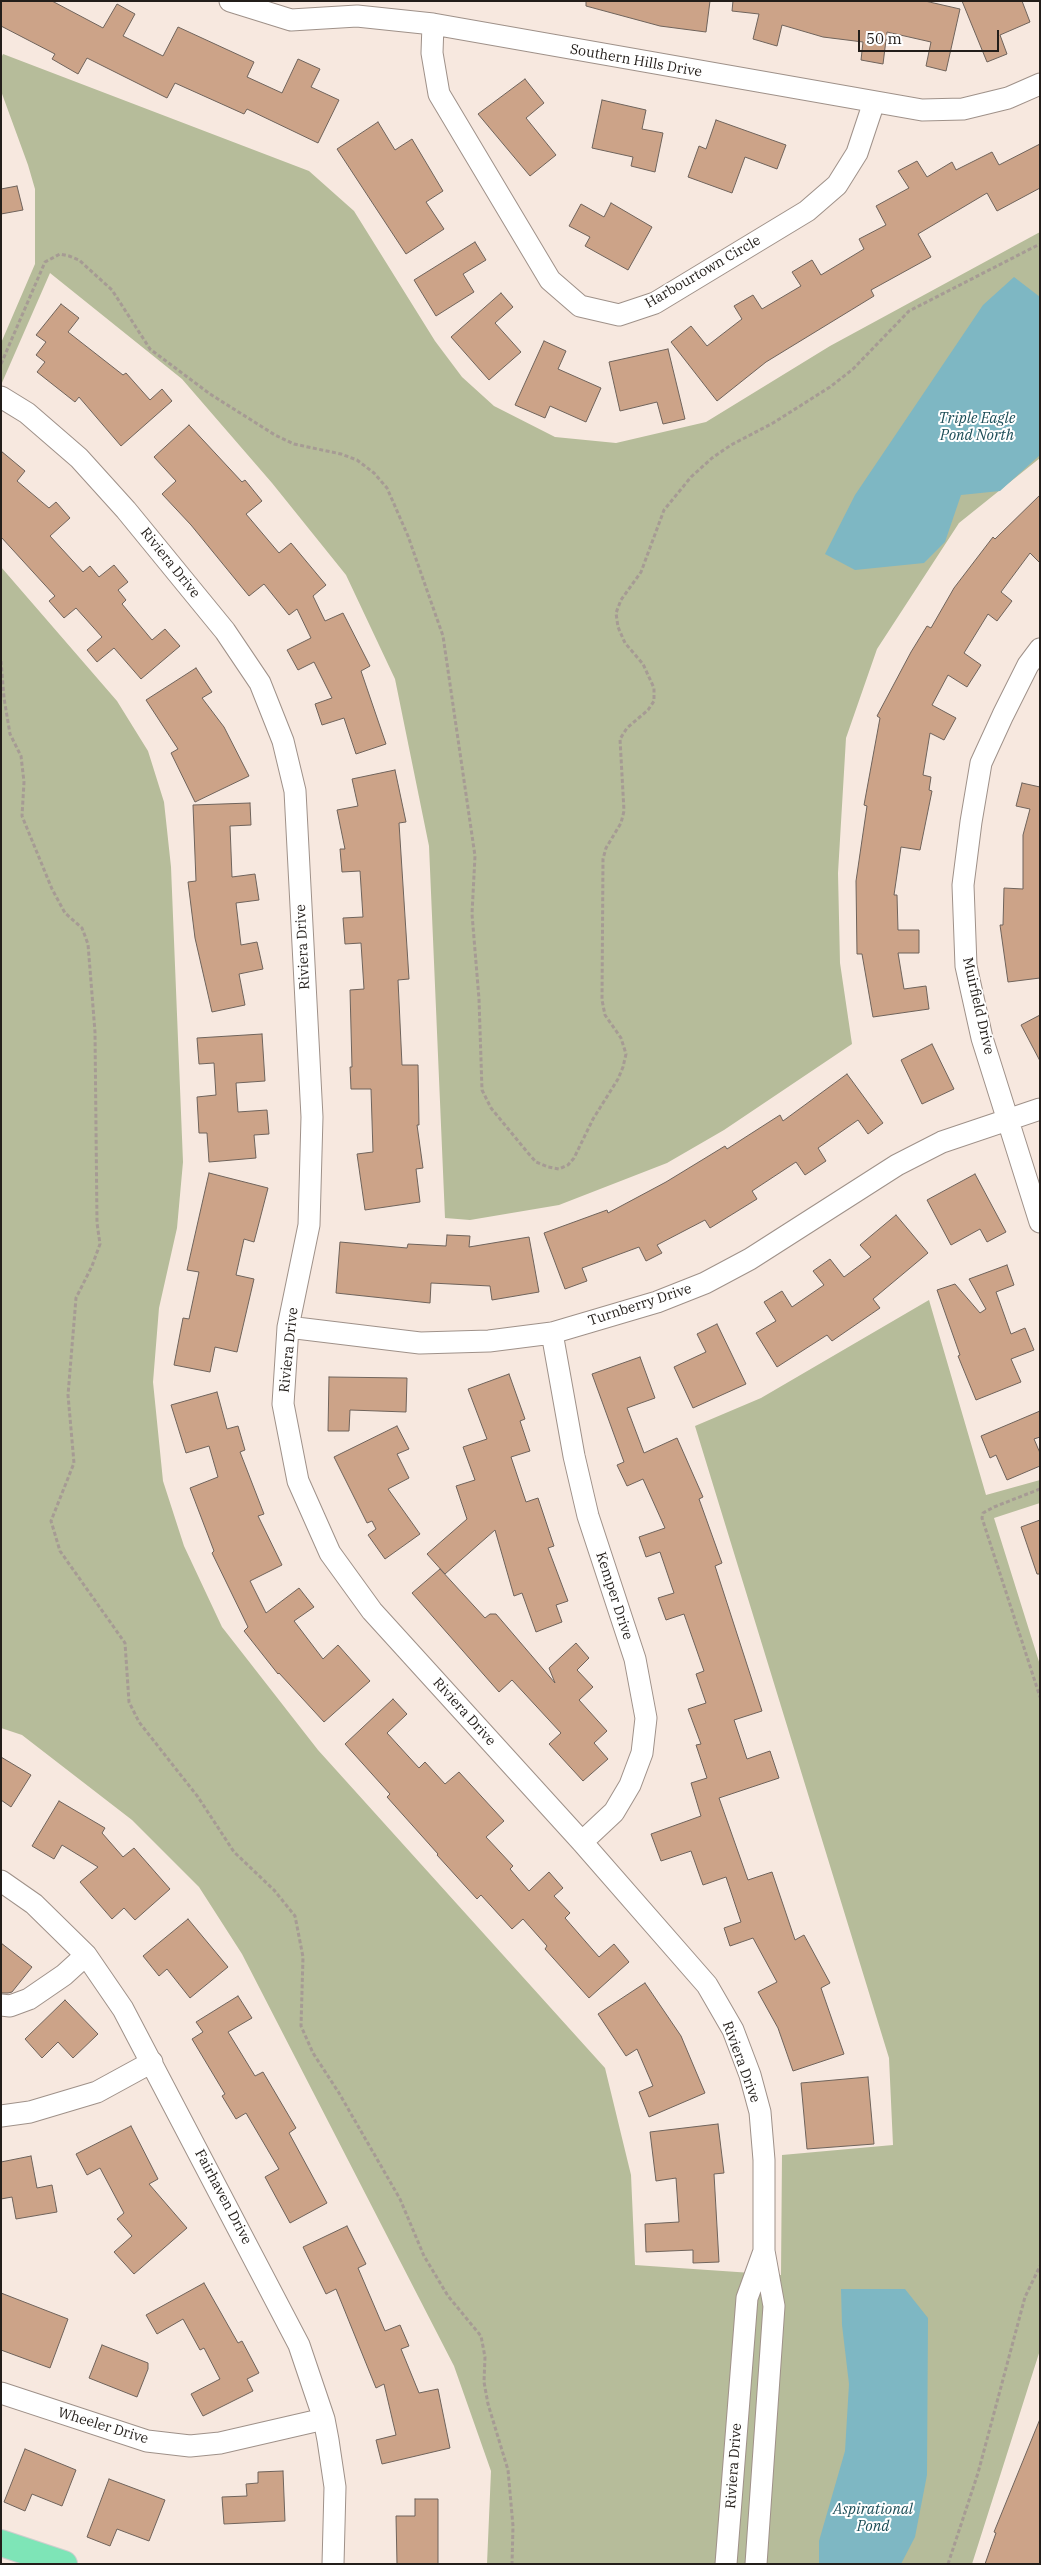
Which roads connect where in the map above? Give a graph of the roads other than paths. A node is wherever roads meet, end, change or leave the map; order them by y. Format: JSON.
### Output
{"nodes":[{"id":1,"x":230,"y":1,"type":"edge"},
{"id":2,"x":434,"y":24,"type":"junction"},
{"id":3,"x":1040,"y":84,"type":"edge"},
{"id":4,"x":874,"y":102,"type":"junction"},
{"id":5,"x":1,"y":396,"type":"edge"},
{"id":6,"x":1040,"y":649,"type":"edge"},
{"id":7,"x":1040,"y":1109,"type":"edge"},
{"id":8,"x":1009,"y":1120,"type":"junction"},
{"id":9,"x":1040,"y":1222,"type":"edge"},
{"id":10,"x":288,"y":1327,"type":"junction"},
{"id":11,"x":552,"y":1333,"type":"junction"},
{"id":12,"x":582,"y":1842,"type":"junction"},
{"id":13,"x":1,"y":1881,"type":"edge"},
{"id":14,"x":86,"y":1955,"type":"junction"},
{"id":15,"x":1,"y":2005,"type":"edge"},
{"id":16,"x":152,"y":2062,"type":"junction"},
{"id":17,"x":1,"y":2116,"type":"edge"},
{"id":18,"x":764,"y":2251,"type":"junction"},
{"id":19,"x":1,"y":2393,"type":"edge"},
{"id":20,"x":324,"y":2420,"type":"junction"},
{"id":21,"x":1,"y":2543,"type":"edge"},
{"id":22,"x":64,"y":2564,"type":"edge"},
{"id":23,"x":333,"y":2564,"type":"edge"},
{"id":24,"x":726,"y":2564,"type":"edge"},
{"id":25,"x":756,"y":2564,"type":"edge"}],
"edges":[{"from":1,"to":2,"type":"street","name":"Southern Hills Drive"},
{"from":2,"to":4,"type":"street","name":"Southern Hills Drive"},
{"from":2,"to":4,"type":"street","name":"Harbourtown Circle"},
{"from":3,"to":4,"type":"street","name":"Southern Hills Drive"},
{"from":5,"to":10,"type":"street","name":"Riviera Drive"},
{"from":6,"to":8,"type":"street","name":"Muirfield Drive"},
{"from":7,"to":8,"type":"street","name":"Turnberry Drive"},
{"from":8,"to":9,"type":"street","name":"Muirfield Drive"},
{"from":8,"to":11,"type":"street","name":"Turnberry Drive"},
{"from":10,"to":11,"type":"street","name":"Turnberry Drive"},
{"from":10,"to":12,"type":"street","name":"Riviera Drive"},
{"from":11,"to":12,"type":"street","name":"Kemper Drive"},
{"from":12,"to":18,"type":"street","name":"Riviera Drive"},
{"from":13,"to":14,"type":"street","name":"Fairhaven Drive"},
{"from":14,"to":15,"type":"street"},
{"from":14,"to":16,"type":"street","name":"Fairhaven Drive"},
{"from":16,"to":17,"type":"street"},
{"from":16,"to":20,"type":"street","name":"Fairhaven Drive"},
{"from":18,"to":24,"type":"street","name":"Riviera Drive"},
{"from":18,"to":25,"type":"street","name":"Riviera Drive"},
{"from":19,"to":20,"type":"street","name":"Wheeler Drive"},
{"from":20,"to":23,"type":"street","name":"Fairhaven Drive"},
{"from":21,"to":22,"type":"main road"}]}
